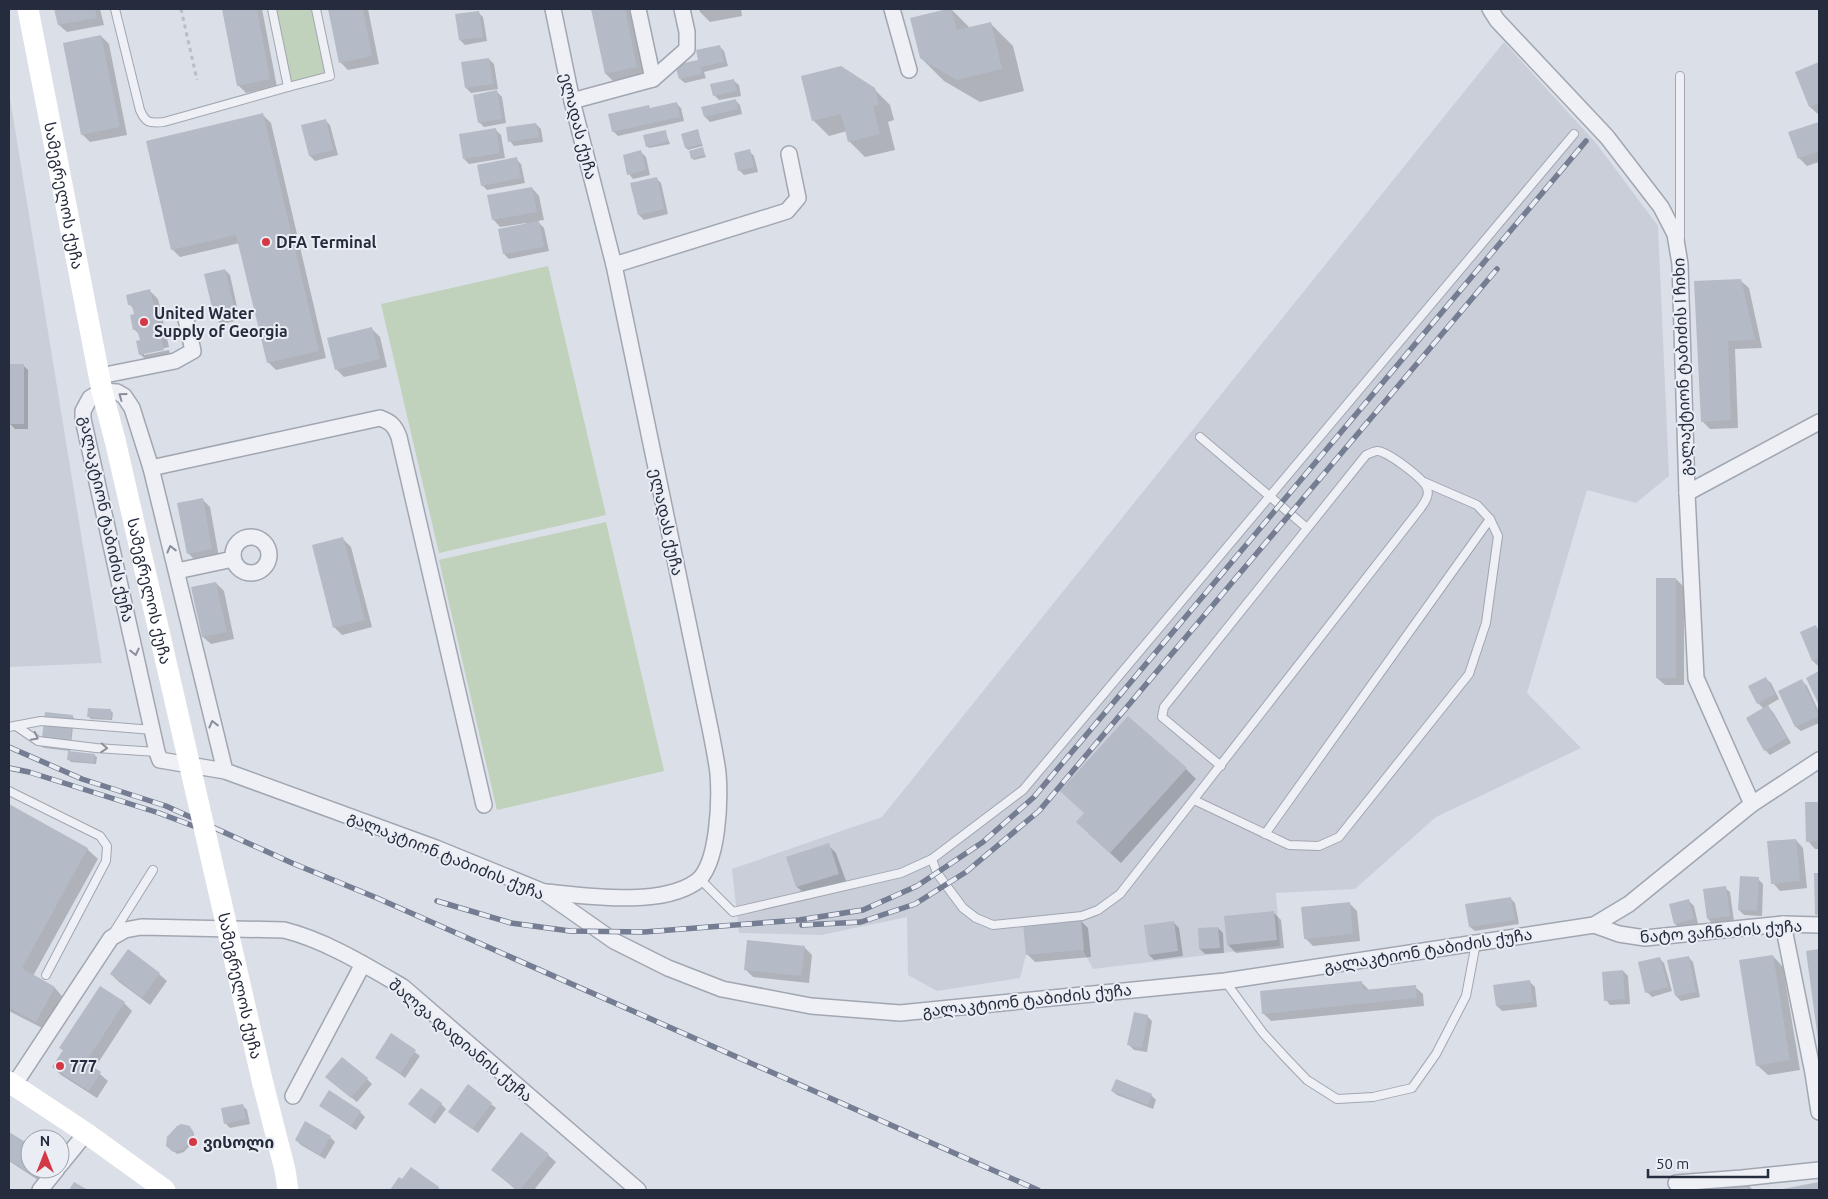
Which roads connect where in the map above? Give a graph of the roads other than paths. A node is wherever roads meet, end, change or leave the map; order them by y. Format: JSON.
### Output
{"nodes":[{"id":1,"x":28,"y":9,"type":"edge"},
{"id":2,"x":115,"y":9,"type":"edge"},
{"id":3,"x":272,"y":9,"type":"edge"},
{"id":4,"x":316,"y":9,"type":"edge"},
{"id":5,"x":553,"y":9,"type":"edge"},
{"id":6,"x":638,"y":9,"type":"edge"},
{"id":7,"x":682,"y":9,"type":"edge"},
{"id":8,"x":892,"y":9,"type":"edge"},
{"id":9,"x":1490,"y":9,"type":"edge"},
{"id":10,"x":909,"y":70,"type":"dead end"},
{"id":11,"x":1680,"y":76,"type":"dead end"},
{"id":12,"x":653,"y":79,"type":"junction"},
{"id":13,"x":288,"y":87,"type":"junction"},
{"id":14,"x":572,"y":101,"type":"junction"},
{"id":15,"x":1574,"y":134,"type":"dead end"},
{"id":16,"x":789,"y":154,"type":"dead end"},
{"id":17,"x":1680,"y":264,"type":"junction"},
{"id":18,"x":614,"y":265,"type":"junction"},
{"id":19,"x":186,"y":319,"type":"dead end"},
{"id":20,"x":101,"y":384,"type":"junction"},
{"id":21,"x":1819,"y":422,"type":"edge"},
{"id":22,"x":1200,"y":438,"type":"dead end"},
{"id":23,"x":150,"y":468,"type":"junction"},
{"id":24,"x":1424,"y":482,"type":"junction"},
{"id":25,"x":1687,"y":493,"type":"junction"},
{"id":26,"x":1270,"y":496,"type":"junction"},
{"id":27,"x":1490,"y":519,"type":"junction"},
{"id":28,"x":1307,"y":528,"type":"junction"},
{"id":29,"x":233,"y":559,"type":"dead end"},
{"id":30,"x":177,"y":572,"type":"junction"},
{"id":31,"x":12,"y":726,"type":"edge"},
{"id":32,"x":153,"y":730,"type":"junction"},
{"id":33,"x":157,"y":752,"type":"junction"},
{"id":34,"x":1819,"y":760,"type":"edge"},
{"id":35,"x":1221,"y":766,"type":"junction"},
{"id":36,"x":225,"y":771,"type":"junction"},
{"id":37,"x":9,"y":791,"type":"edge"},
{"id":38,"x":1194,"y":800,"type":"junction"},
{"id":39,"x":1752,"y":804,"type":"junction"},
{"id":40,"x":484,"y":805,"type":"dead end"},
{"id":41,"x":1265,"y":834,"type":"junction"},
{"id":42,"x":932,"y":858,"type":"junction"},
{"id":43,"x":152,"y":870,"type":"dead end"},
{"id":44,"x":697,"y":881,"type":"junction"},
{"id":45,"x":544,"y":892,"type":"junction"},
{"id":46,"x":1783,"y":924,"type":"junction"},
{"id":47,"x":1594,"y":925,"type":"junction"},
{"id":48,"x":1819,"y":925,"type":"edge"},
{"id":49,"x":111,"y":938,"type":"junction"},
{"id":50,"x":1476,"y":943,"type":"junction"},
{"id":51,"x":363,"y":964,"type":"junction"},
{"id":52,"x":46,"y":975,"type":"dead end"},
{"id":53,"x":1225,"y":981,"type":"junction"},
{"id":54,"x":1816,"y":1072,"type":"edge"},
{"id":55,"x":11,"y":1084,"type":"edge"},
{"id":56,"x":292,"y":1096,"type":"dead end"},
{"id":57,"x":1819,"y":1112,"type":"edge"},
{"id":58,"x":86,"y":1133,"type":"junction"},
{"id":59,"x":70,"y":1153,"type":"edge"},
{"id":60,"x":1819,"y":1170,"type":"edge"},
{"id":61,"x":49,"y":1179,"type":"edge"},
{"id":62,"x":287,"y":1180,"type":"edge"},
{"id":63,"x":1676,"y":1183,"type":"dead end"},
{"id":64,"x":40,"y":1190,"type":"edge"},
{"id":65,"x":165,"y":1190,"type":"edge"},
{"id":66,"x":275,"y":1190,"type":"edge"},
{"id":67,"x":638,"y":1190,"type":"edge"}],
"edges":[{"from":1,"to":20,"type":"main road","name":"სამეგრელოს ქუჩა"},
{"from":2,"to":13,"type":"lane"},
{"from":3,"to":13,"type":"lane"},
{"from":4,"to":13,"type":"lane"},
{"from":5,"to":14,"type":"street","name":"ელადას ქუჩა"},
{"from":6,"to":12,"type":"street"},
{"from":7,"to":12,"type":"street"},
{"from":8,"to":10,"type":"street"},
{"from":9,"to":17,"type":"street","name":"გალაქტიონ ტაბიძის I ჩიხი"},
{"from":11,"to":17,"type":"lane"},
{"from":12,"to":14,"type":"street"},
{"from":14,"to":18,"type":"street","name":"ელადას ქუჩა"},
{"from":15,"to":26,"type":"lane"},
{"from":16,"to":18,"type":"street"},
{"from":17,"to":25,"type":"street","name":"გალაქტიონ ტაბიძის I ჩიხი"},
{"from":18,"to":44,"type":"street","name":"ელადას ქუჩა"},
{"from":19,"to":20,"type":"street"},
{"from":23,"to":20,"type":"street","one_way":true},
{"from":20,"to":32,"type":"street","name":"გალაკტიონ ტაბიძის ქუჩა","one_way":true},
{"from":20,"to":62,"type":"main road","name":"სამეგრელოს ქუჩა","bridge":true},
{"from":21,"to":25,"type":"street","name":"გალაქტიონ ტაბიძის I ჩიხი"},
{"from":22,"to":26,"type":"lane"},
{"from":30,"to":23,"type":"street","one_way":true},
{"from":23,"to":40,"type":"street"},
{"from":24,"to":27,"type":"lane"},
{"from":24,"to":28,"type":"lane"},
{"from":24,"to":35,"type":"lane"},
{"from":25,"to":39,"type":"street","name":"გალაქტიონ ტაბიძის I ჩიხი"},
{"from":26,"to":28,"type":"lane"},
{"from":26,"to":42,"type":"lane"},
{"from":27,"to":41,"type":"lane"},
{"from":27,"to":41,"type":"lane"},
{"from":28,"to":35,"type":"lane"},
{"from":29,"to":30,"type":"street"},
{"from":36,"to":30,"type":"street","one_way":true},
{"from":31,"to":32,"type":"lane"},
{"from":31,"to":33,"type":"lane","one_way":true},
{"from":32,"to":33,"type":"street","name":"გალაკტიონ ტაბიძის ქუჩა"},
{"from":33,"to":36,"type":"street","name":"გალაკტიონ ტაბიძის ქუჩა"},
{"from":34,"to":39,"type":"street","name":"გალაკტიონ ტაბიძის ქუჩა"},
{"from":35,"to":38,"type":"lane"},
{"from":36,"to":45,"type":"street","name":"გალაკტიონ ტაბიძის ქუჩა"},
{"from":37,"to":52,"type":"lane"},
{"from":38,"to":41,"type":"lane"},
{"from":38,"to":42,"type":"lane"},
{"from":39,"to":47,"type":"street","name":"გალაკტიონ ტაბიძის ქუჩა"},
{"from":42,"to":44,"type":"lane"},
{"from":43,"to":49,"type":"lane"},
{"from":44,"to":45,"type":"street"},
{"from":45,"to":53,"type":"street","name":"გალაკტიონ ტაბიძის ქუჩა"},
{"from":46,"to":47,"type":"street","name":"ნატო ვაჩნაძის ქუჩა"},
{"from":46,"to":48,"type":"street","name":"ნატო ვაჩნაძის ქუჩა"},
{"from":46,"to":54,"type":"street"},
{"from":47,"to":50,"type":"street","name":"გალაკტიონ ტაბიძის ქუჩა"},
{"from":49,"to":51,"type":"street","name":"შალვა დადიანის ქუჩა"},
{"from":49,"to":55,"type":"street"},
{"from":50,"to":53,"type":"street","name":"გალაკტიონ ტაბიძის ქუჩა"},
{"from":50,"to":53,"type":"lane"},
{"from":51,"to":56,"type":"street"},
{"from":51,"to":67,"type":"street","name":"შალვა დადიანის ქუჩა"},
{"from":54,"to":57,"type":"street"},
{"from":55,"to":58,"type":"main road"},
{"from":58,"to":59,"type":"street"},
{"from":58,"to":65,"type":"main road"},
{"from":60,"to":63,"type":"street"},
{"from":61,"to":64,"type":"street"},
{"from":62,"to":66,"type":"main road","name":"სამეგრელოს ქუჩა"}]}
